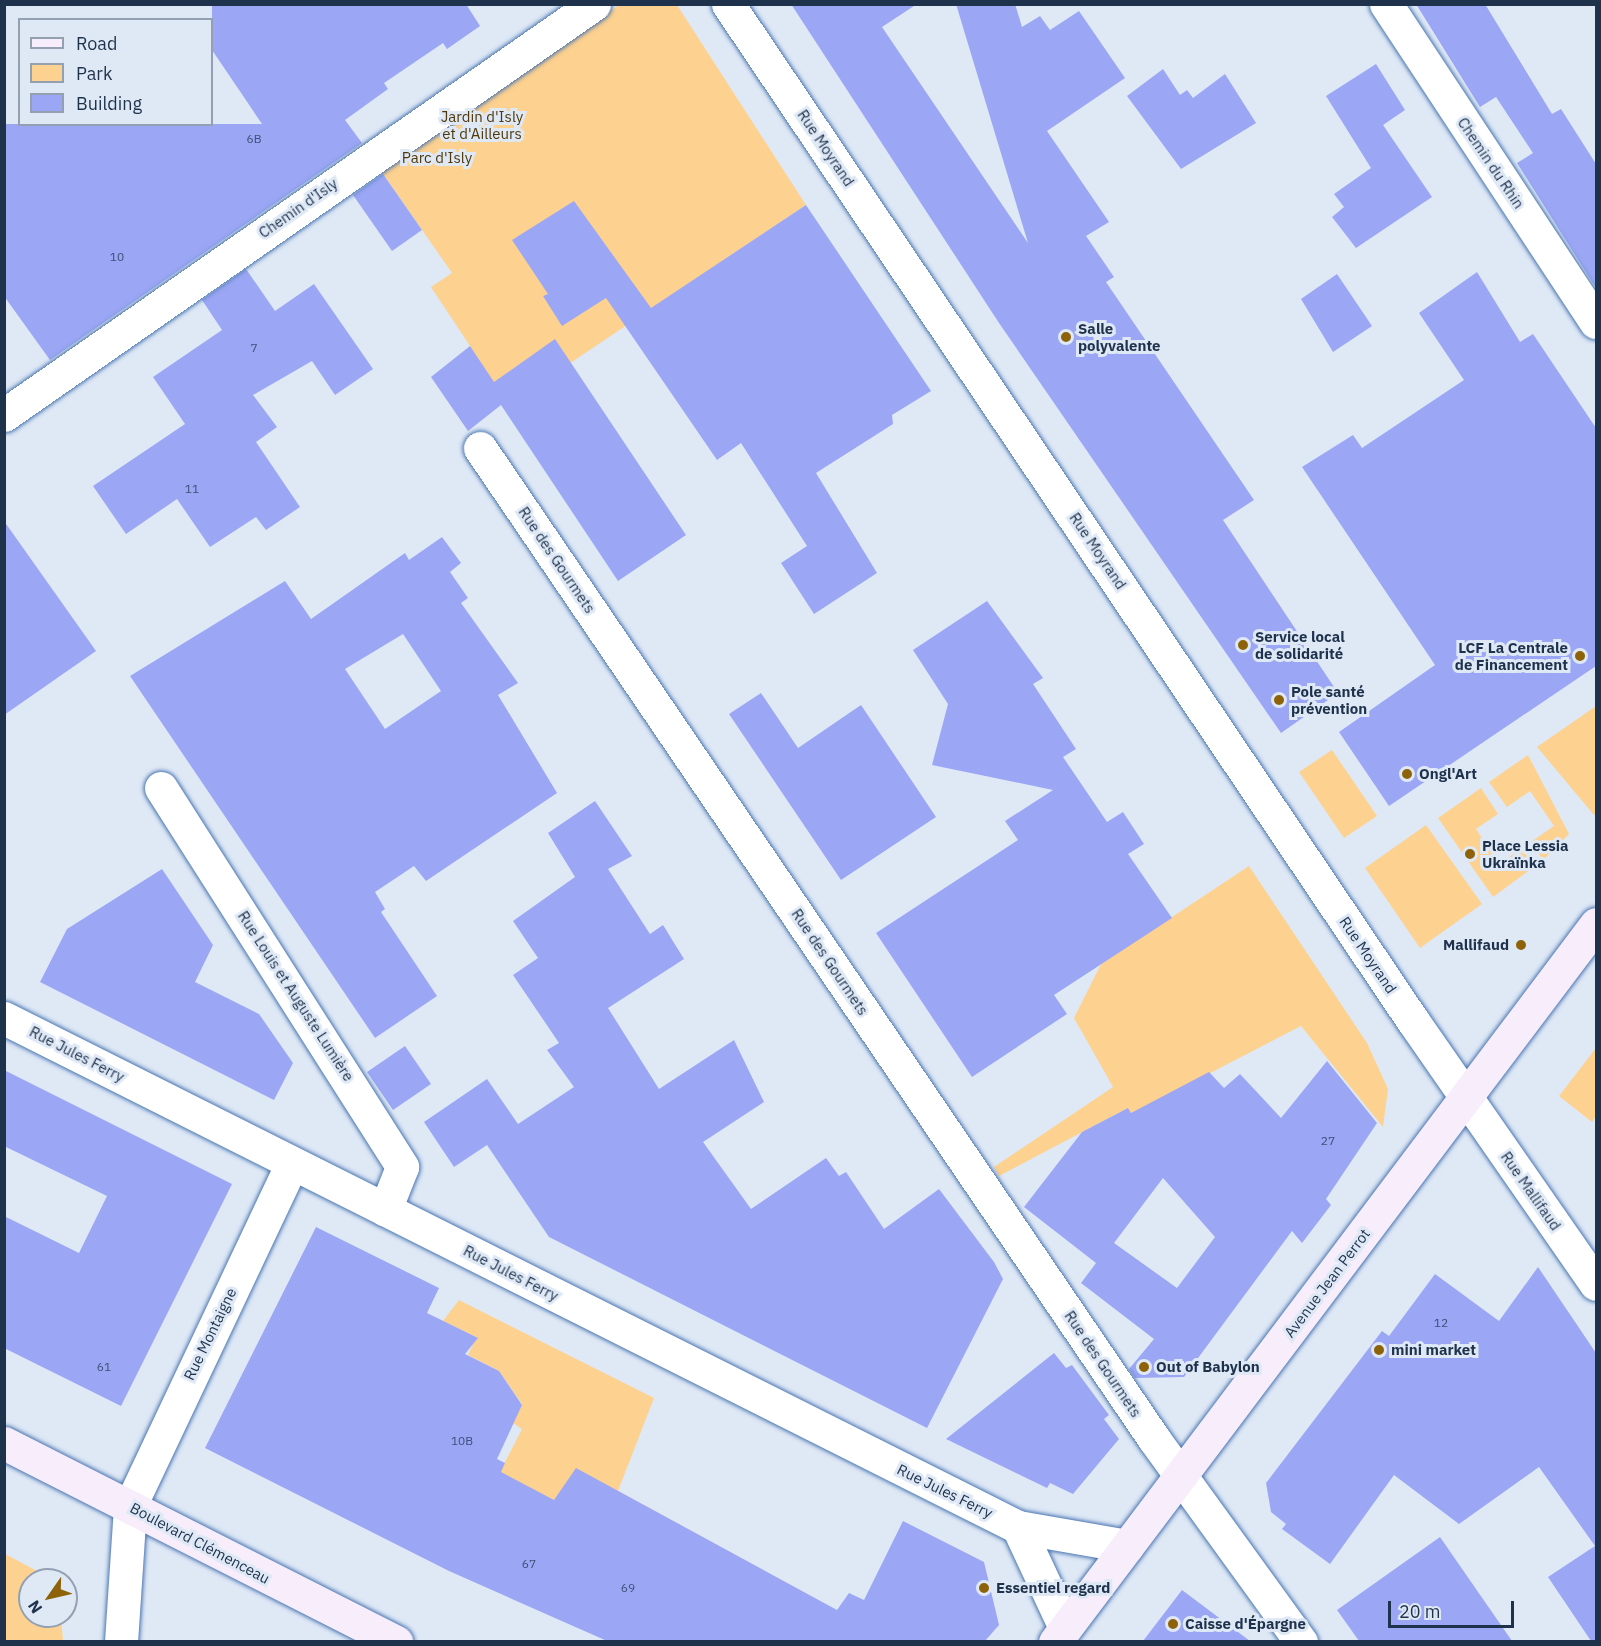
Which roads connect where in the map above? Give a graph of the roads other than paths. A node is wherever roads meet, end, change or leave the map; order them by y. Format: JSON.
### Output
{"nodes":[{"id":1,"x":594,"y":4,"type":"edge"},
{"id":2,"x":728,"y":4,"type":"edge"},
{"id":3,"x":1386,"y":4,"type":"edge"},
{"id":4,"x":1596,"y":322,"type":"edge"},
{"id":5,"x":4,"y":415,"type":"edge"},
{"id":6,"x":480,"y":448,"type":"dead end"},
{"id":7,"x":161,"y":788,"type":"dead end"},
{"id":8,"x":1596,"y":924,"type":"edge"},
{"id":9,"x":4,"y":1018,"type":"edge"},
{"id":10,"x":1466,"y":1098,"type":"junction"},
{"id":11,"x":292,"y":1163,"type":"junction"},
{"id":12,"x":385,"y":1210,"type":"junction"},
{"id":13,"x":1596,"y":1284,"type":"edge"},
{"id":14,"x":4,"y":1443,"type":"edge"},
{"id":15,"x":1181,"y":1476,"type":"junction"},
{"id":16,"x":130,"y":1506,"type":"junction"},
{"id":17,"x":1018,"y":1527,"type":"junction"},
{"id":18,"x":1127,"y":1546,"type":"junction"},
{"id":19,"x":1060,"y":1635,"type":"edge"},
{"id":20,"x":121,"y":1641,"type":"edge"},
{"id":21,"x":396,"y":1641,"type":"edge"},
{"id":22,"x":1301,"y":1641,"type":"edge"}],
"edges":[{"from":1,"to":5,"type":"street","name":"Chemin d'Isly"},
{"from":2,"to":10,"type":"street","name":"Rue Moyrand"},
{"from":3,"to":4,"type":"street","name":"Chemin du Rhin"},
{"from":6,"to":15,"type":"street","name":"Rue des Gourmets"},
{"from":7,"to":12,"type":"street","name":"Rue Louis et Auguste Lumière"},
{"from":8,"to":10,"type":"main road","name":"Avenue Jean Perrot"},
{"from":9,"to":11,"type":"street","name":"Rue Jules Ferry"},
{"from":10,"to":13,"type":"street","name":"Rue Mallifaud"},
{"from":10,"to":15,"type":"main road","name":"Avenue Jean Perrot"},
{"from":11,"to":12,"type":"street","name":"Rue Jules Ferry"},
{"from":11,"to":16,"type":"street","name":"Rue Montaigne"},
{"from":12,"to":17,"type":"street","name":"Rue Jules Ferry"},
{"from":14,"to":16,"type":"main road","name":"Boulevard Clémenceau"},
{"from":15,"to":18,"type":"main road","name":"Avenue Jean Perrot"},
{"from":15,"to":22,"type":"street","name":"Rue des Gourmets"},
{"from":16,"to":20,"type":"street"},
{"from":16,"to":21,"type":"main road","name":"Boulevard Clémenceau"},
{"from":17,"to":18,"type":"street","name":"Rue Jules Ferry"},
{"from":17,"to":19,"type":"street"},
{"from":18,"to":19,"type":"main road","name":"Avenue Jean Perrot"}]}
